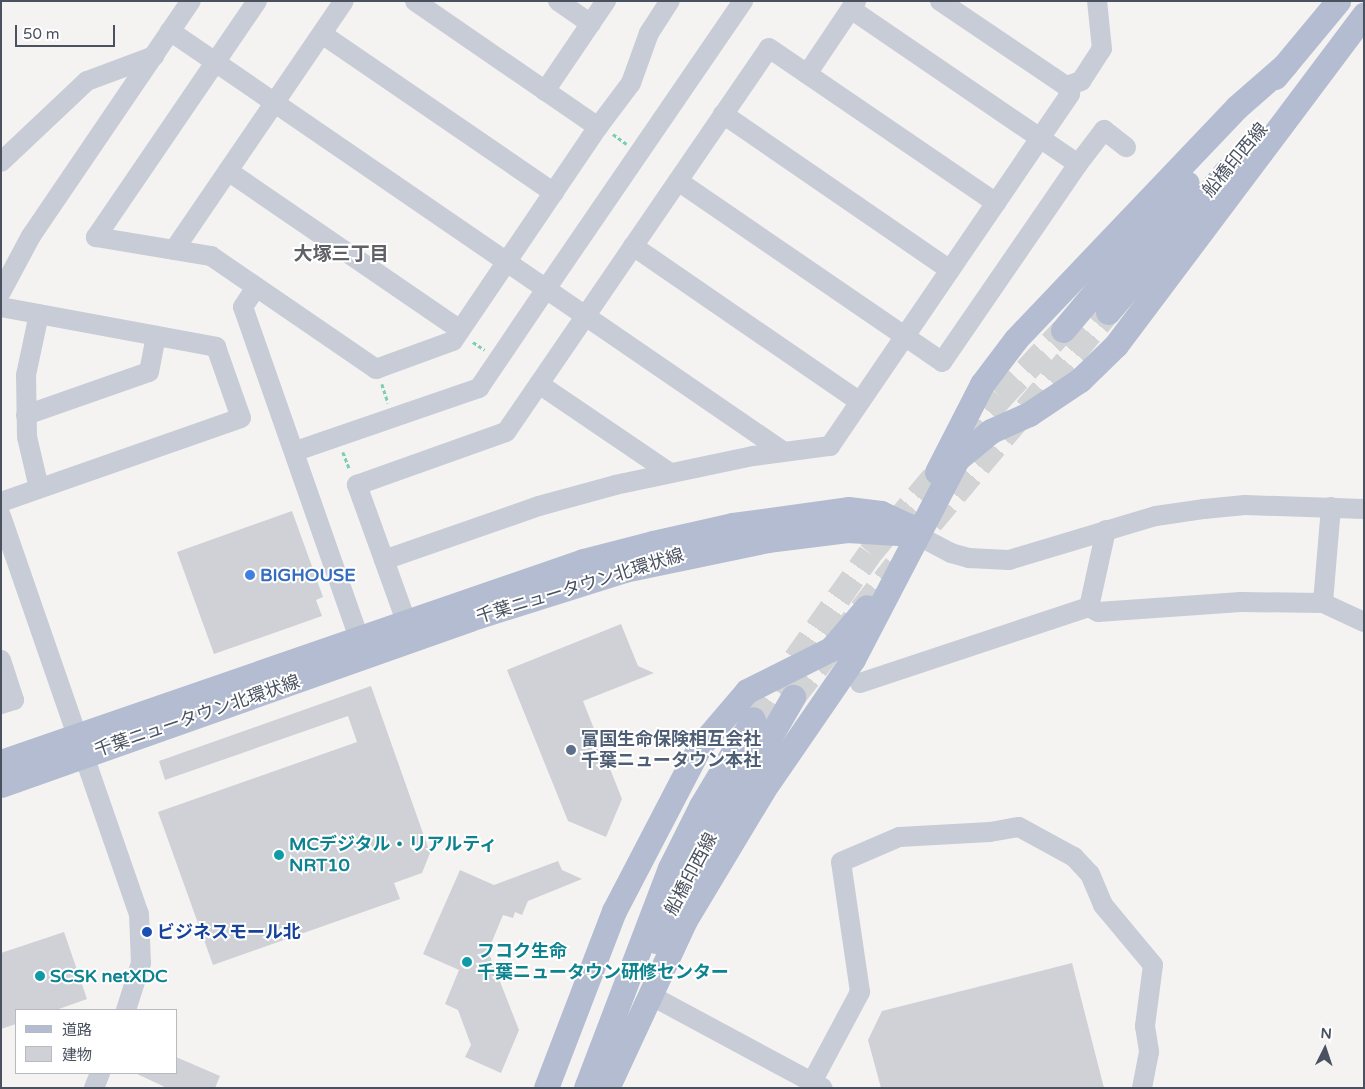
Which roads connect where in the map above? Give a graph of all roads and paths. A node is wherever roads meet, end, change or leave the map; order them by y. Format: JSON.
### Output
{"nodes":[{"id":1,"x":191,"y":1,"type":"edge"},
{"id":2,"x":257,"y":1,"type":"edge"},
{"id":3,"x":344,"y":1,"type":"edge"},
{"id":4,"x":415,"y":1,"type":"edge"},
{"id":5,"x":558,"y":1,"type":"edge"},
{"id":6,"x":606,"y":1,"type":"edge"},
{"id":7,"x":670,"y":1,"type":"edge"},
{"id":8,"x":743,"y":1,"type":"edge"},
{"id":9,"x":940,"y":1,"type":"edge"},
{"id":10,"x":1097,"y":1,"type":"edge"},
{"id":11,"x":1338,"y":1,"type":"edge"},
{"id":12,"x":853,"y":5,"type":"edge"},
{"id":13,"x":1364,"y":10,"type":"edge"},
{"id":14,"x":1364,"y":15,"type":"edge"},
{"id":15,"x":591,"y":24,"type":"junction"},
{"id":16,"x":170,"y":31,"type":"junction"},
{"id":17,"x":322,"y":34,"type":"junction"},
{"id":18,"x":154,"y":56,"type":"junction"},
{"id":19,"x":215,"y":62,"type":"junction"},
{"id":20,"x":1284,"y":65,"type":"junction"},
{"id":21,"x":807,"y":74,"type":"junction"},
{"id":22,"x":1070,"y":86,"type":"junction"},
{"id":23,"x":546,"y":91,"type":"junction"},
{"id":24,"x":275,"y":103,"type":"junction"},
{"id":25,"x":724,"y":114,"type":"junction"},
{"id":26,"x":598,"y":127,"type":"junction"},
{"id":27,"x":1040,"y":138,"type":"junction"},
{"id":28,"x":1126,"y":147,"type":"dead end"},
{"id":29,"x":640,"y":152,"type":"junction"},
{"id":30,"x":1,"y":162,"type":"edge"},
{"id":31,"x":1078,"y":164,"type":"junction"},
{"id":32,"x":228,"y":171,"type":"junction"},
{"id":33,"x":678,"y":181,"type":"junction"},
{"id":34,"x":554,"y":193,"type":"junction"},
{"id":35,"x":996,"y":204,"type":"junction"},
{"id":36,"x":633,"y":246,"type":"junction"},
{"id":37,"x":174,"y":250,"type":"junction"},
{"id":38,"x":507,"y":262,"type":"junction"},
{"id":39,"x":950,"y":270,"type":"junction"},
{"id":40,"x":256,"y":287,"type":"junction"},
{"id":41,"x":1,"y":292,"type":"edge"},
{"id":42,"x":1,"y":307,"type":"edge"},
{"id":43,"x":1108,"y":312,"type":"tunnel mouth"},
{"id":44,"x":39,"y":314,"type":"junction"},
{"id":45,"x":586,"y":316,"type":"junction"},
{"id":46,"x":1063,"y":330,"type":"tunnel mouth"},
{"id":47,"x":459,"y":331,"type":"junction"},
{"id":48,"x":156,"y":336,"type":"junction"},
{"id":49,"x":905,"y":336,"type":"junction"},
{"id":50,"x":498,"y":359,"type":"junction"},
{"id":51,"x":376,"y":369,"type":"junction"},
{"id":52,"x":539,"y":384,"type":"junction"},
{"id":53,"x":860,"y":402,"type":"junction"},
{"id":54,"x":26,"y":415,"type":"junction"},
{"id":55,"x":393,"y":417,"type":"junction"},
{"id":56,"x":338,"y":436,"type":"junction"},
{"id":57,"x":296,"y":451,"type":"junction"},
{"id":58,"x":784,"y":452,"type":"junction"},
{"id":59,"x":670,"y":473,"type":"junction"},
{"id":60,"x":357,"y":485,"type":"junction"},
{"id":61,"x":39,"y":488,"type":"junction"},
{"id":62,"x":1,"y":502,"type":"edge"},
{"id":63,"x":1331,"y":507,"type":"junction"},
{"id":64,"x":1364,"y":509,"type":"edge"},
{"id":65,"x":1,"y":516,"type":"edge"},
{"id":66,"x":1106,"y":530,"type":"junction"},
{"id":67,"x":909,"y":532,"type":"junction"},
{"id":68,"x":384,"y":560,"type":"junction"},
{"id":69,"x":1323,"y":603,"type":"junction"},
{"id":70,"x":1089,"y":607,"type":"junction"},
{"id":71,"x":1364,"y":622,"type":"edge"},
{"id":72,"x":356,"y":626,"type":"dead end"},
{"id":73,"x":404,"y":629,"type":"junction"},
{"id":74,"x":1,"y":660,"type":"edge"},
{"id":75,"x":860,"y":683,"type":"dead end"},
{"id":76,"x":793,"y":697,"type":"tunnel mouth"},
{"id":77,"x":1,"y":704,"type":"edge"},
{"id":78,"x":753,"y":719,"type":"tunnel mouth"},
{"id":79,"x":82,"y":745,"type":"junction"},
{"id":80,"x":1,"y":762,"type":"edge"},
{"id":81,"x":1,"y":785,"type":"edge"},
{"id":82,"x":650,"y":996,"type":"junction"},
{"id":83,"x":126,"y":1009,"type":"edge"},
{"id":84,"x":100,"y":1074,"type":"edge"},
{"id":85,"x":818,"y":1085,"type":"edge"},
{"id":86,"x":94,"y":1088,"type":"edge"},
{"id":87,"x":546,"y":1088,"type":"edge"},
{"id":88,"x":586,"y":1088,"type":"edge"},
{"id":89,"x":594,"y":1088,"type":"edge"},
{"id":90,"x":607,"y":1088,"type":"edge"},
{"id":91,"x":1142,"y":1088,"type":"edge"}],
"edges":[{"from":1,"to":16,"type":"street"},
{"from":2,"to":19,"type":"street"},
{"from":3,"to":17,"type":"street"},
{"from":4,"to":23,"type":"street"},
{"from":5,"to":15,"type":"street"},
{"from":6,"to":15,"type":"street"},
{"from":7,"to":26,"type":"street"},
{"from":8,"to":29,"type":"street"},
{"from":9,"to":22,"type":"street"},
{"from":10,"to":22,"type":"street"},
{"from":11,"to":20,"type":"main road"},
{"from":12,"to":21,"type":"street"},
{"from":12,"to":27,"type":"street"},
{"from":13,"to":43,"type":"main road","name":"船橋印西線"},
{"from":14,"to":67,"type":"main road"},
{"from":15,"to":23,"type":"street"},
{"from":16,"to":18,"type":"street"},
{"from":16,"to":19,"type":"street"},
{"from":17,"to":24,"type":"street"},
{"from":17,"to":34,"type":"street"},
{"from":18,"to":30,"type":"street"},
{"from":18,"to":41,"type":"street"},
{"from":19,"to":24,"type":"street"},
{"from":19,"to":37,"type":"street"},
{"from":20,"to":46,"type":"main road","name":"船橋印西線"},
{"from":20,"to":67,"type":"main road"},
{"from":21,"to":25,"type":"street"},
{"from":21,"to":35,"type":"street"},
{"from":22,"to":27,"type":"street"},
{"from":23,"to":26,"type":"street"},
{"from":24,"to":32,"type":"street"},
{"from":24,"to":38,"type":"street"},
{"from":25,"to":33,"type":"street"},
{"from":25,"to":39,"type":"street"},
{"from":26,"to":29,"type":"path"},
{"from":26,"to":34,"type":"street"},
{"from":27,"to":31,"type":"street"},
{"from":27,"to":35,"type":"street"},
{"from":28,"to":31,"type":"street"},
{"from":29,"to":50,"type":"street"},
{"from":31,"to":49,"type":"street"},
{"from":32,"to":37,"type":"street"},
{"from":32,"to":47,"type":"street"},
{"from":33,"to":36,"type":"street"},
{"from":33,"to":49,"type":"street"},
{"from":34,"to":38,"type":"street"},
{"from":35,"to":39,"type":"street"},
{"from":36,"to":45,"type":"street"},
{"from":36,"to":53,"type":"street"},
{"from":37,"to":40,"type":"street"},
{"from":38,"to":45,"type":"street"},
{"from":38,"to":47,"type":"street"},
{"from":39,"to":49,"type":"street"},
{"from":40,"to":51,"type":"street"},
{"from":40,"to":57,"type":"street"},
{"from":42,"to":44,"type":"street"},
{"from":44,"to":48,"type":"street"},
{"from":44,"to":54,"type":"street"},
{"from":45,"to":52,"type":"street"},
{"from":45,"to":58,"type":"street"},
{"from":47,"to":50,"type":"path"},
{"from":47,"to":51,"type":"street"},
{"from":48,"to":54,"type":"street"},
{"from":48,"to":61,"type":"street"},
{"from":49,"to":53,"type":"street"},
{"from":50,"to":55,"type":"street"},
{"from":51,"to":55,"type":"path"},
{"from":52,"to":59,"type":"street"},
{"from":52,"to":60,"type":"street"},
{"from":53,"to":58,"type":"street"},
{"from":54,"to":61,"type":"street"},
{"from":55,"to":56,"type":"street"},
{"from":56,"to":57,"type":"street"},
{"from":56,"to":60,"type":"path"},
{"from":57,"to":72,"type":"street"},
{"from":58,"to":59,"type":"street"},
{"from":59,"to":68,"type":"street"},
{"from":60,"to":68,"type":"street"},
{"from":61,"to":62,"type":"street"},
{"from":63,"to":64,"type":"street"},
{"from":63,"to":66,"type":"street"},
{"from":63,"to":69,"type":"street"},
{"from":65,"to":79,"type":"street"},
{"from":66,"to":67,"type":"street"},
{"from":66,"to":70,"type":"street"},
{"from":67,"to":73,"type":"main road","name":"千葉ニュータウン北環状線"},
{"from":67,"to":82,"type":"main road"},
{"from":67,"to":87,"type":"main road"},
{"from":68,"to":73,"type":"street"},
{"from":69,"to":70,"type":"street"},
{"from":69,"to":71,"type":"street"},
{"from":70,"to":75,"type":"street"},
{"from":73,"to":79,"type":"main road","name":"千葉ニュータウン北環状線"},
{"from":74,"to":77,"type":"street"},
{"from":76,"to":89,"type":"main road","name":"船橋印西線"},
{"from":78,"to":88,"type":"main road","name":"船橋印西線"},
{"from":79,"to":80,"type":"main road","name":"千葉ニュータウン北環状線"},
{"from":79,"to":81,"type":"main road","name":"千葉ニュータウン北環状線"},
{"from":79,"to":83,"type":"street"},
{"from":82,"to":85,"type":"street"},
{"from":82,"to":90,"type":"main road"},
{"from":84,"to":86,"type":"street"},
{"from":85,"to":91,"type":"street"}]}
